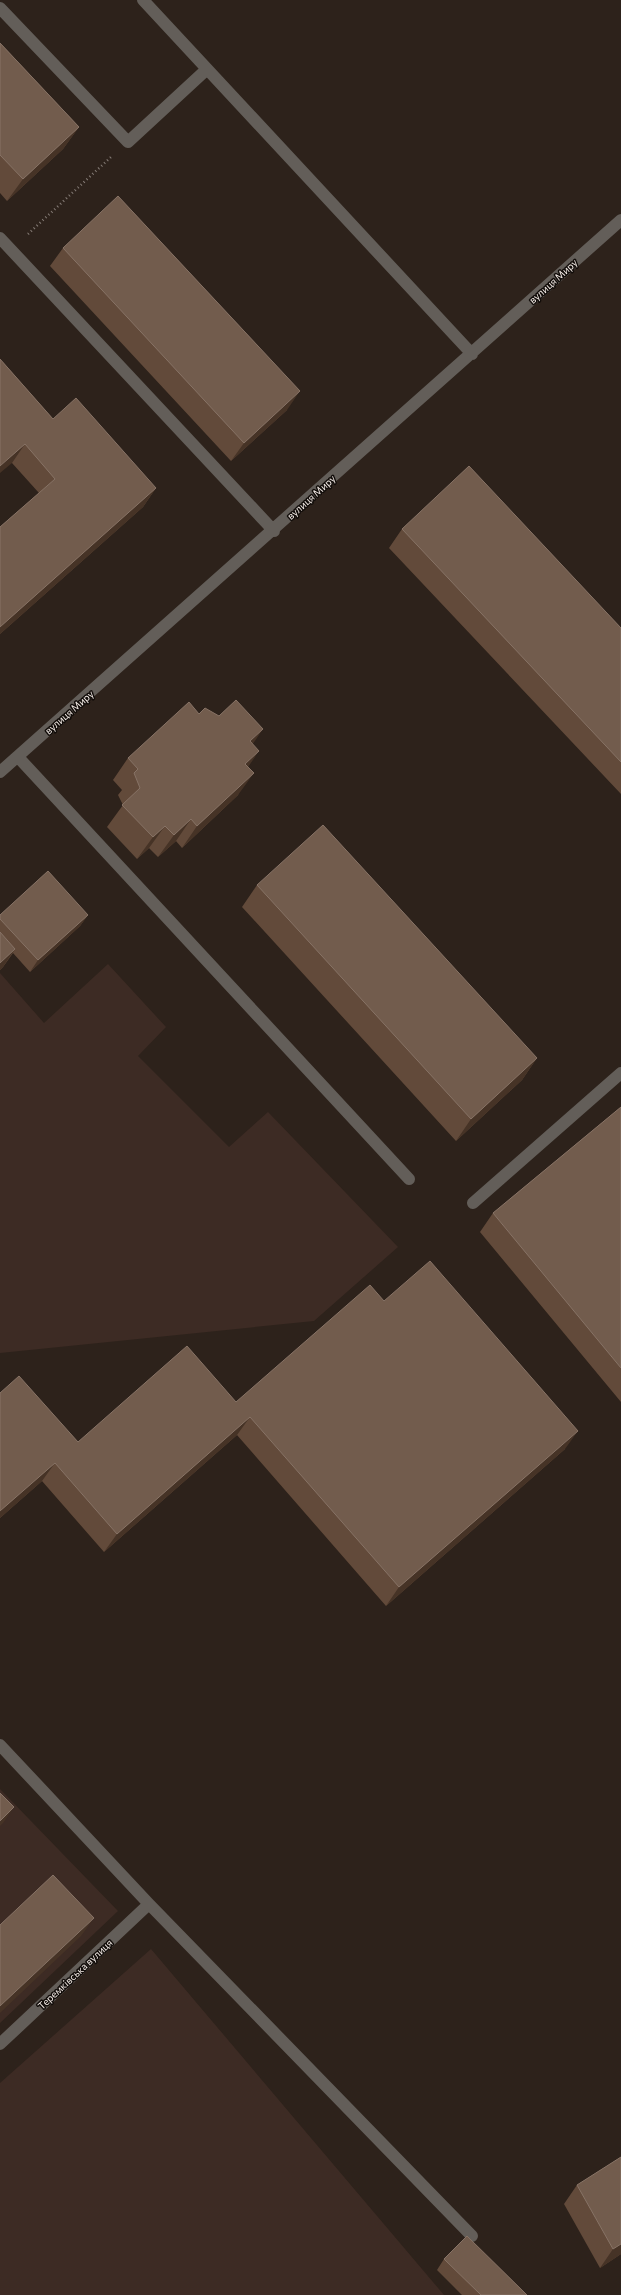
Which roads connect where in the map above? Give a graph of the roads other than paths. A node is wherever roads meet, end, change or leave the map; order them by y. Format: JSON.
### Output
{"nodes":[{"id":1,"x":142,"y":0,"type":"edge"},
{"id":2,"x":0,"y":8,"type":"edge"},
{"id":3,"x":206,"y":70,"type":"junction"},
{"id":4,"x":621,"y":220,"type":"edge"},
{"id":5,"x":0,"y":238,"type":"edge"},
{"id":6,"x":472,"y":354,"type":"junction"},
{"id":7,"x":274,"y":530,"type":"junction"},
{"id":8,"x":18,"y":757,"type":"junction"},
{"id":9,"x":0,"y":772,"type":"edge"},
{"id":10,"x":621,"y":1073,"type":"edge"},
{"id":11,"x":409,"y":1179,"type":"dead end"},
{"id":12,"x":474,"y":1203,"type":"dead end"},
{"id":13,"x":0,"y":1745,"type":"edge"},
{"id":14,"x":149,"y":1904,"type":"junction"},
{"id":15,"x":0,"y":2044,"type":"edge"},
{"id":16,"x":472,"y":2236,"type":"dead end"}],
"edges":[{"from":1,"to":3,"type":"street"},
{"from":2,"to":3,"type":"street"},
{"from":3,"to":6,"type":"street"},
{"from":4,"to":6,"type":"street","name":"вулиця Миру"},
{"from":5,"to":7,"type":"street"},
{"from":6,"to":7,"type":"street","name":"вулиця Миру"},
{"from":7,"to":8,"type":"street","name":"вулиця Миру"},
{"from":8,"to":9,"type":"street","name":"вулиця Миру"},
{"from":8,"to":11,"type":"street"},
{"from":10,"to":12,"type":"street"},
{"from":13,"to":14,"type":"street"},
{"from":14,"to":15,"type":"street","name":"Теремківська вулиця"},
{"from":14,"to":16,"type":"street"}]}
